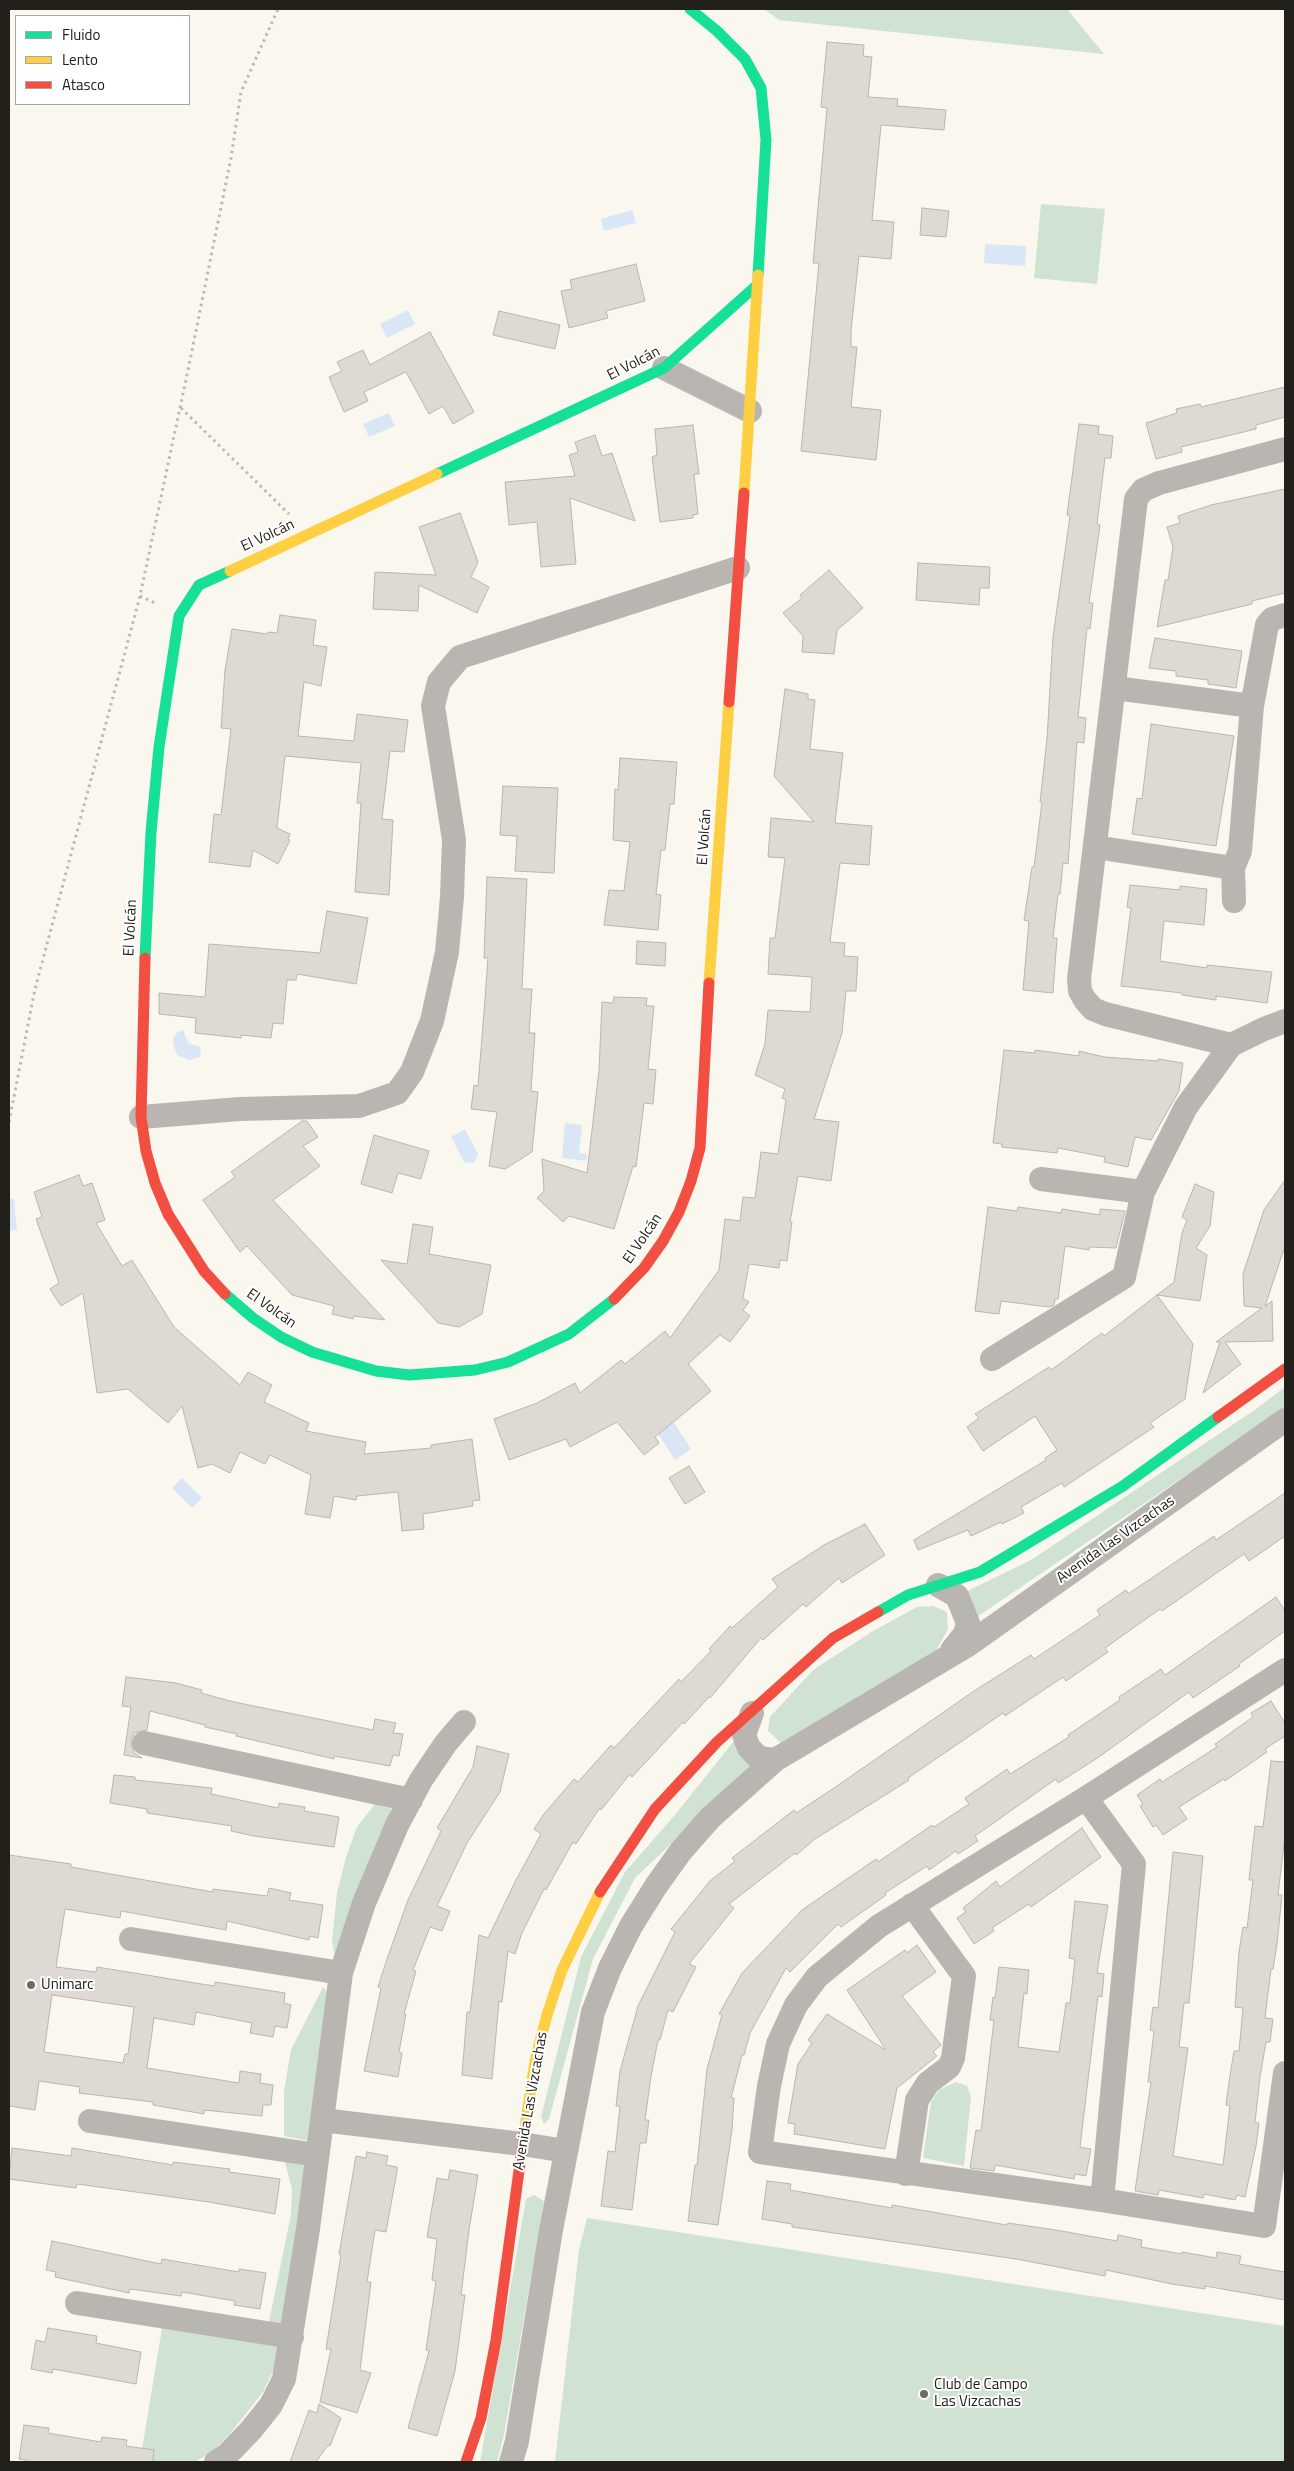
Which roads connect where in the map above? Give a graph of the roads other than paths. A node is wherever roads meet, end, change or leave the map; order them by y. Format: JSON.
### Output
{"nodes":[{"id":1,"x":690,"y":9,"type":"edge"},
{"id":2,"x":756,"y":286,"type":"junction"},
{"id":3,"x":664,"y":368,"type":"junction"},
{"id":4,"x":750,"y":411,"type":"junction"},
{"id":5,"x":1285,"y":449,"type":"edge"},
{"id":6,"x":738,"y":568,"type":"junction"},
{"id":7,"x":1285,"y":615,"type":"edge"},
{"id":8,"x":1115,"y":688,"type":"junction"},
{"id":9,"x":1252,"y":706,"type":"junction"},
{"id":10,"x":1095,"y":847,"type":"junction"},
{"id":11,"x":1232,"y":868,"type":"junction"},
{"id":12,"x":1234,"y":901,"type":"dead end"},
{"id":13,"x":1285,"y":1021,"type":"edge"},
{"id":14,"x":1231,"y":1045,"type":"junction"},
{"id":15,"x":141,"y":1117,"type":"junction"},
{"id":16,"x":1041,"y":1179,"type":"dead end"},
{"id":17,"x":1143,"y":1192,"type":"junction"},
{"id":18,"x":992,"y":1359,"type":"dead end"},
{"id":19,"x":1285,"y":1369,"type":"edge"},
{"id":20,"x":1285,"y":1420,"type":"edge"},
{"id":21,"x":938,"y":1585,"type":"junction"},
{"id":22,"x":946,"y":1658,"type":"junction"},
{"id":23,"x":1285,"y":1670,"type":"edge"},
{"id":24,"x":752,"y":1713,"type":"junction"},
{"id":25,"x":464,"y":1722,"type":"dead end"},
{"id":26,"x":144,"y":1743,"type":"dead end"},
{"id":27,"x":775,"y":1760,"type":"junction"},
{"id":28,"x":1086,"y":1798,"type":"junction"},
{"id":29,"x":411,"y":1800,"type":"junction"},
{"id":30,"x":912,"y":1906,"type":"junction"},
{"id":31,"x":131,"y":1939,"type":"dead end"},
{"id":32,"x":341,"y":1973,"type":"junction"},
{"id":33,"x":1285,"y":2073,"type":"edge"},
{"id":34,"x":322,"y":2120,"type":"junction"},
{"id":35,"x":90,"y":2121,"type":"dead end"},
{"id":36,"x":522,"y":2144,"type":"junction"},
{"id":37,"x":566,"y":2151,"type":"junction"},
{"id":38,"x":317,"y":2155,"type":"junction"},
{"id":39,"x":906,"y":2174,"type":"junction"},
{"id":40,"x":1102,"y":2200,"type":"junction"},
{"id":41,"x":77,"y":2303,"type":"dead end"},
{"id":42,"x":292,"y":2337,"type":"junction"},
{"id":43,"x":216,"y":2462,"type":"edge"},
{"id":44,"x":466,"y":2462,"type":"edge"},
{"id":45,"x":511,"y":2462,"type":"edge"}],
"edges":[{"from":1,"to":2,"type":"street","name":"El Volcán"},
{"from":2,"to":3,"type":"street","name":"El Volcán"},
{"from":2,"to":4,"type":"street","name":"El Volcán"},
{"from":3,"to":4,"type":"street"},
{"from":3,"to":15,"type":"street","name":"El Volcán"},
{"from":4,"to":6,"type":"street","name":"El Volcán"},
{"from":5,"to":8,"type":"street"},
{"from":6,"to":15,"type":"street"},
{"from":6,"to":15,"type":"street","name":"El Volcán"},
{"from":7,"to":9,"type":"street"},
{"from":8,"to":9,"type":"street"},
{"from":8,"to":10,"type":"street"},
{"from":9,"to":11,"type":"street"},
{"from":10,"to":11,"type":"street"},
{"from":10,"to":14,"type":"street"},
{"from":11,"to":12,"type":"street"},
{"from":13,"to":14,"type":"street"},
{"from":14,"to":17,"type":"street"},
{"from":16,"to":17,"type":"street"},
{"from":17,"to":18,"type":"street"},
{"from":19,"to":21,"type":"street","name":"Avenida Las Vizcachas"},
{"from":20,"to":22,"type":"street","name":"Avenida Las Vizcachas"},
{"from":21,"to":22,"type":"street","name":"Avenida Las Vizcachas"},
{"from":21,"to":24,"type":"street","name":"Avenida Las Vizcachas"},
{"from":22,"to":27,"type":"street","name":"Avenida Las Vizcachas"},
{"from":23,"to":28,"type":"street"},
{"from":24,"to":27,"type":"street","name":"Avenida Las Vizcachas"},
{"from":24,"to":36,"type":"street","name":"Avenida Las Vizcachas"},
{"from":25,"to":29,"type":"street"},
{"from":26,"to":29,"type":"street"},
{"from":27,"to":37,"type":"street","name":"Avenida Las Vizcachas"},
{"from":28,"to":30,"type":"street"},
{"from":28,"to":40,"type":"street"},
{"from":29,"to":32,"type":"street"},
{"from":30,"to":39,"type":"street"},
{"from":30,"to":39,"type":"street"},
{"from":31,"to":32,"type":"street"},
{"from":32,"to":34,"type":"street"},
{"from":33,"to":40,"type":"street"},
{"from":34,"to":36,"type":"street"},
{"from":34,"to":38,"type":"street"},
{"from":35,"to":38,"type":"street"},
{"from":36,"to":37,"type":"street"},
{"from":36,"to":44,"type":"street","name":"Avenida Las Vizcachas"},
{"from":37,"to":45,"type":"street","name":"Avenida Las Vizcachas"},
{"from":38,"to":42,"type":"street"},
{"from":39,"to":40,"type":"street"},
{"from":41,"to":42,"type":"street"},
{"from":42,"to":43,"type":"street"}]}
